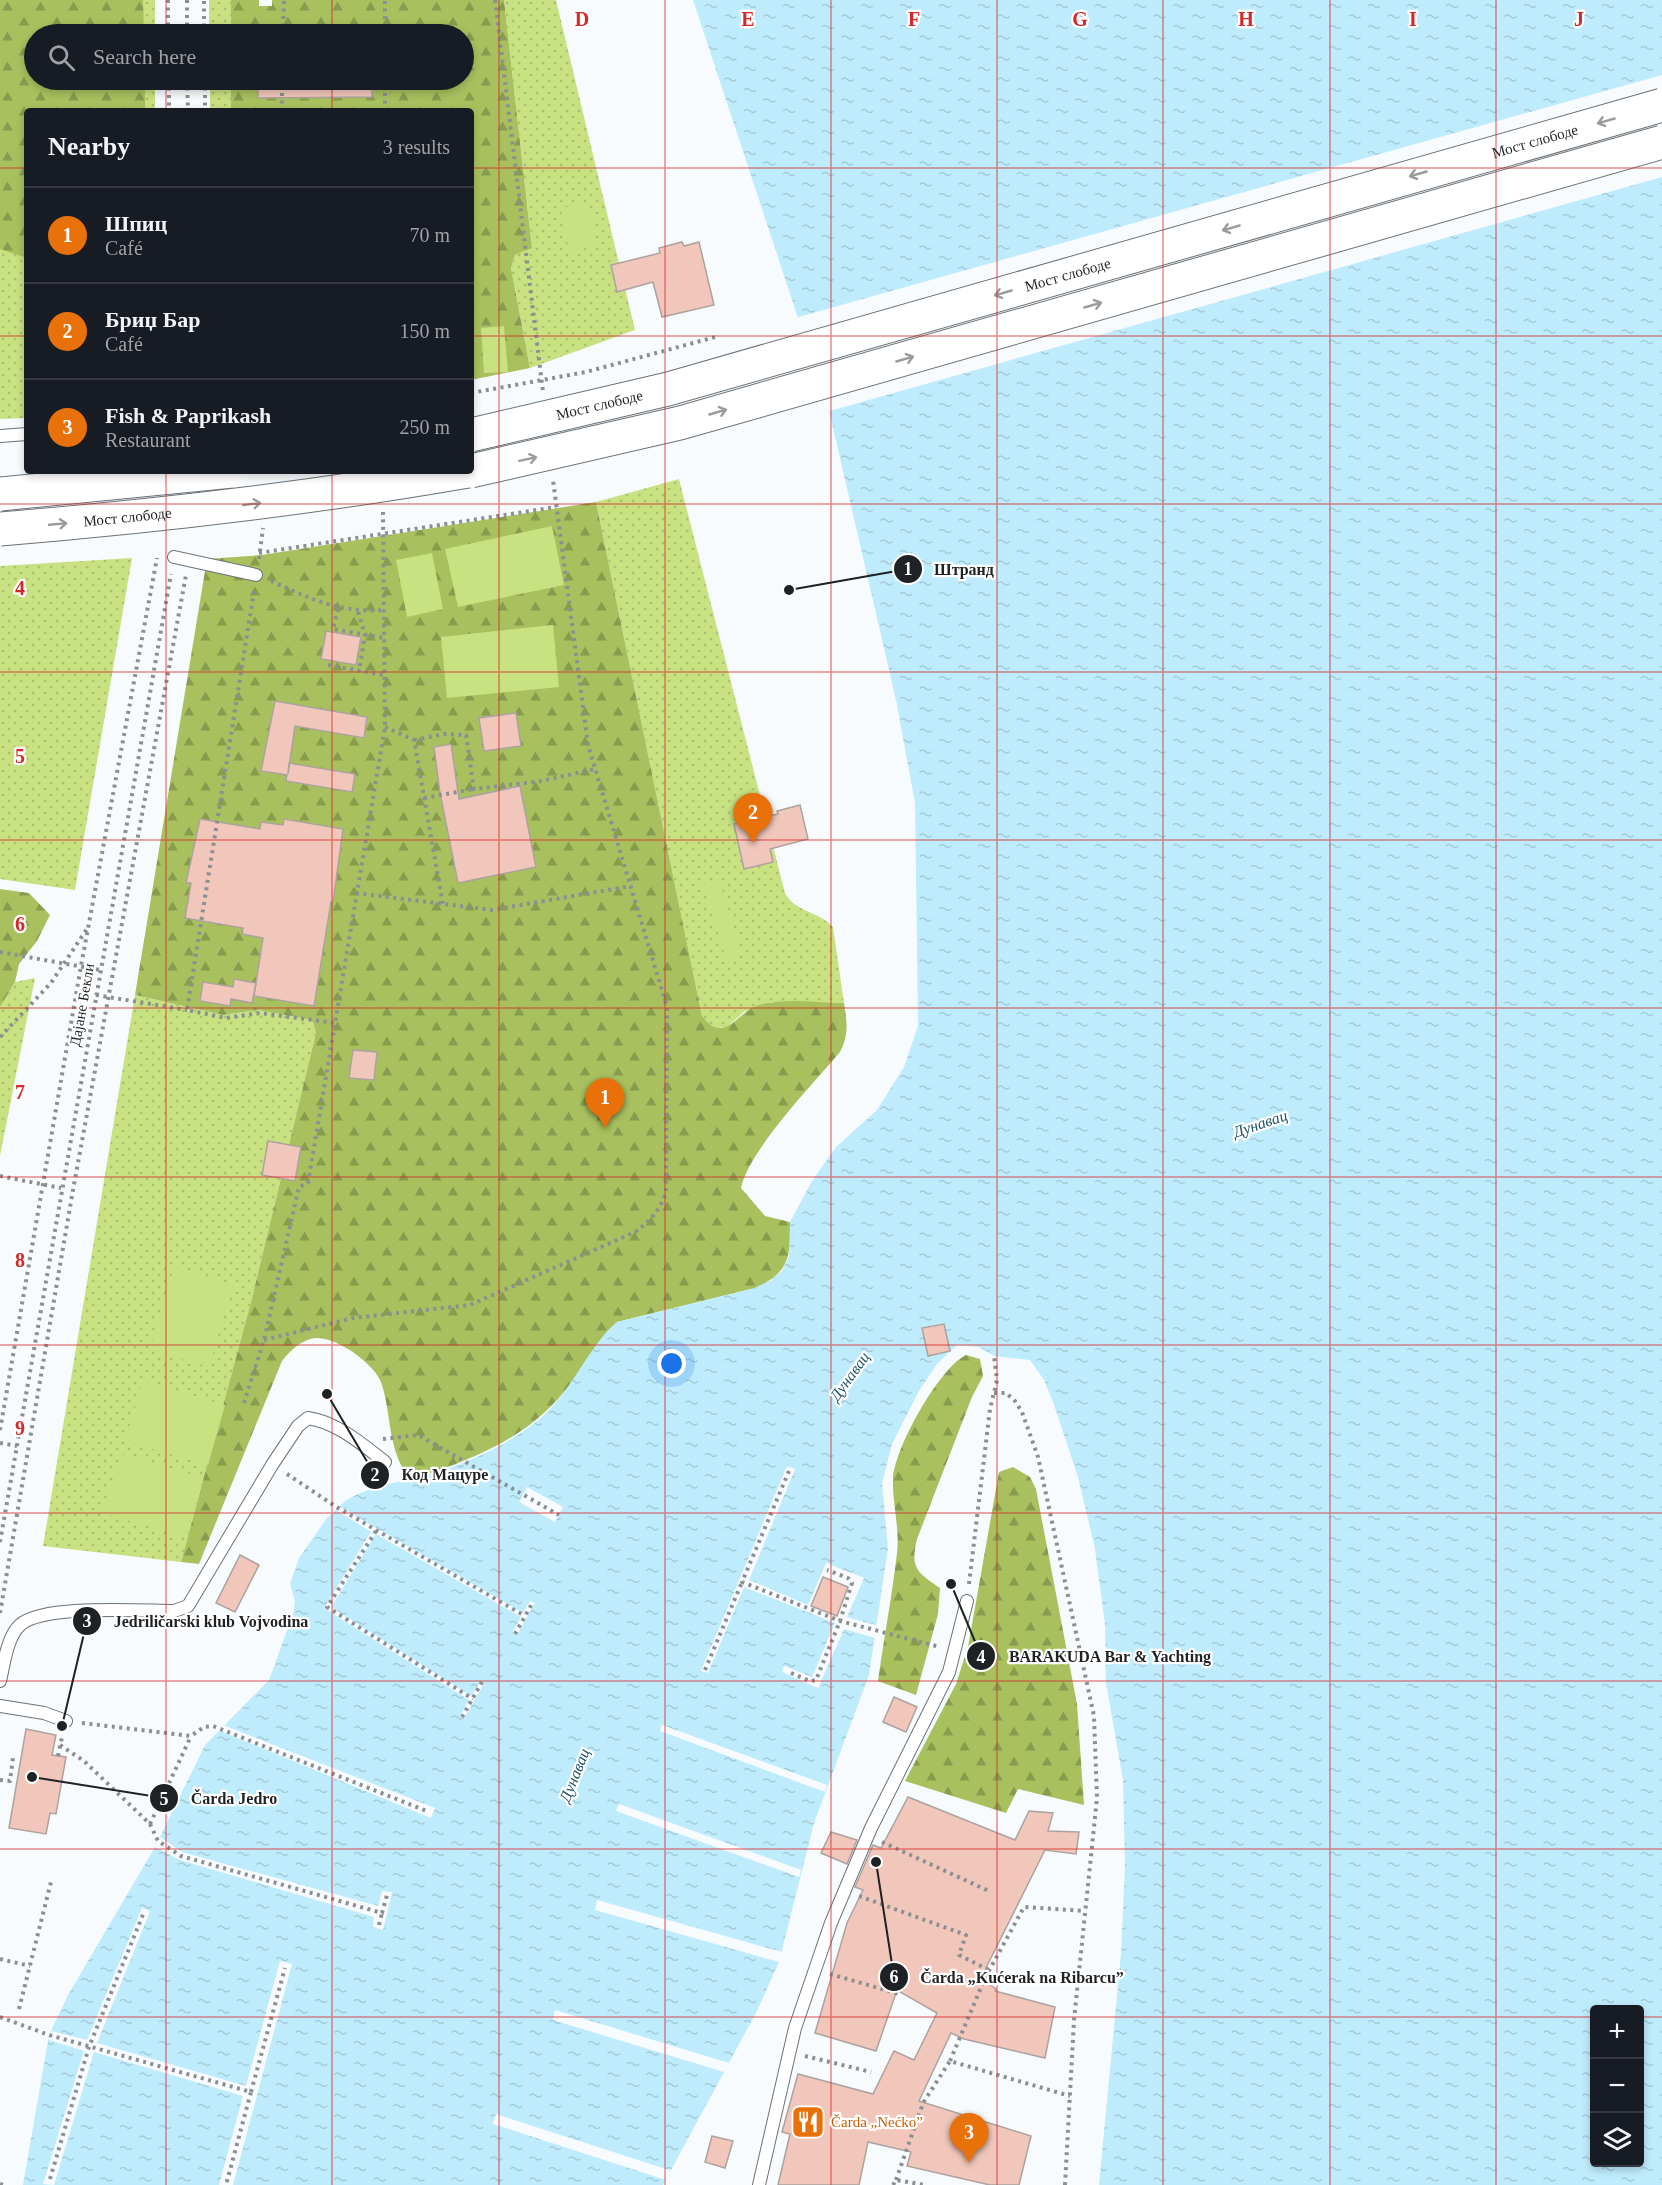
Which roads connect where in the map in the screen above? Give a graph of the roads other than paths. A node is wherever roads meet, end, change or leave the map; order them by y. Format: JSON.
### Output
{"nodes":[{"id":1,"x":1662,"y":105,"type":"edge"},
{"id":2,"x":1662,"y":142,"type":"edge"},
{"id":3,"x":24,"y":434,"type":"edge"},
{"id":4,"x":474,"y":434,"type":"edge"},
{"id":5,"x":0,"y":436,"type":"edge"},
{"id":6,"x":474,"y":470,"type":"edge"},
{"id":7,"x":202,"y":474,"type":"edge"},
{"id":8,"x":452,"y":474,"type":"edge"},
{"id":9,"x":0,"y":494,"type":"edge"},
{"id":10,"x":0,"y":529,"type":"edge"},
{"id":11,"x":174,"y":557,"type":"road end"},
{"id":12,"x":256,"y":575,"type":"road end"},
{"id":13,"x":385,"y":1462,"type":"dead end"},
{"id":14,"x":967,"y":1601,"type":"road end"},
{"id":15,"x":0,"y":1681,"type":"edge"},
{"id":16,"x":0,"y":1706,"type":"edge"},
{"id":17,"x":66,"y":1721,"type":"road end"},
{"id":18,"x":759,"y":2185,"type":"edge"}],
"edges":[{"from":1,"to":4,"type":"highway","name":"Мост слободе","one_way":true,"bridge":true},
{"from":6,"to":2,"type":"highway","name":"Мост слободе","one_way":true,"bridge":true},
{"from":3,"to":5,"type":"lane"},
{"from":7,"to":9,"type":"highway","bridge":true},
{"from":10,"to":8,"type":"highway","name":"Мост слободе","one_way":true,"bridge":true},
{"from":11,"to":12,"type":"lane"},
{"from":13,"to":15,"type":"lane"},
{"from":14,"to":18,"type":"lane"},
{"from":16,"to":17,"type":"lane"}]}
